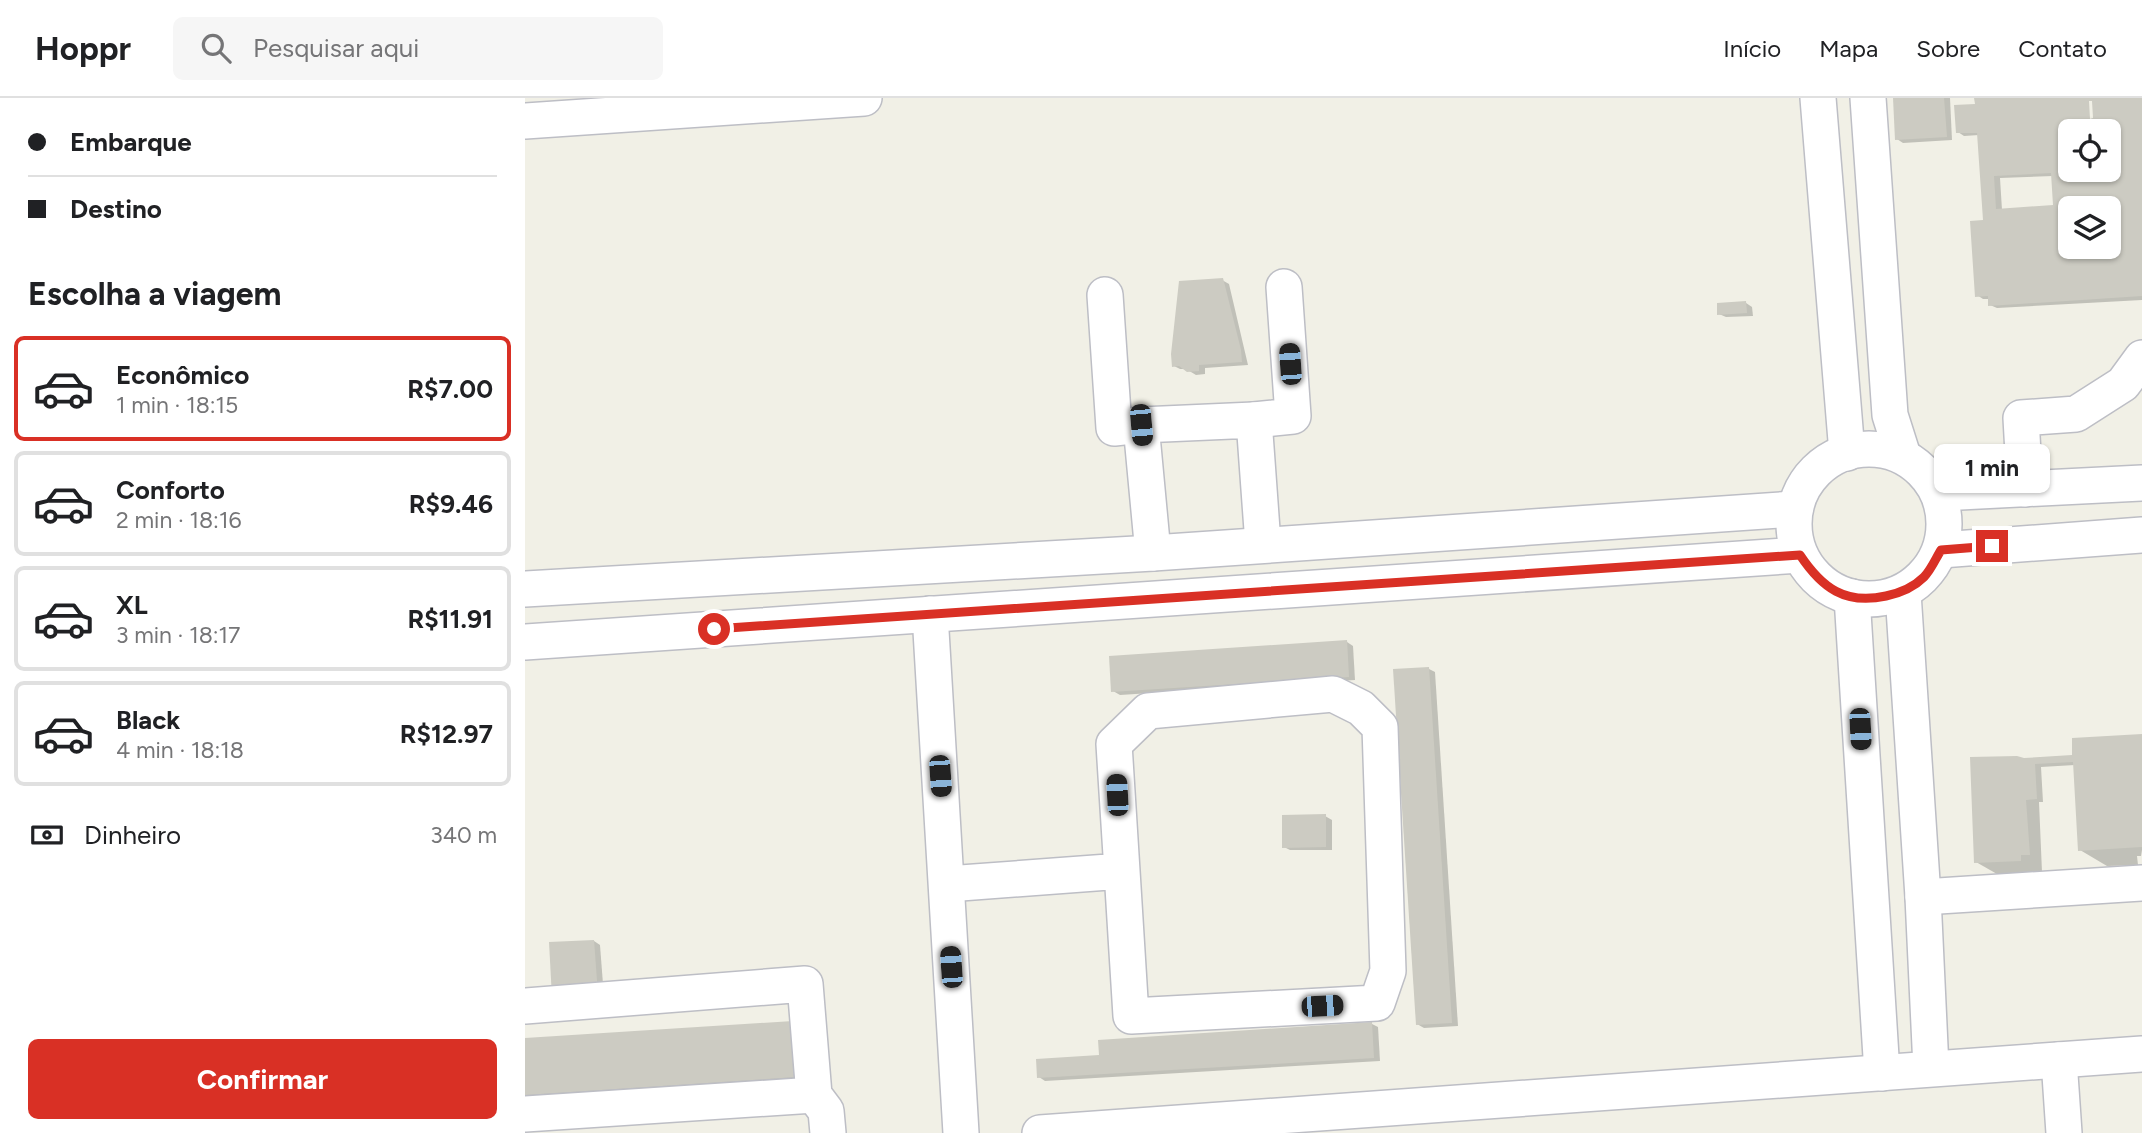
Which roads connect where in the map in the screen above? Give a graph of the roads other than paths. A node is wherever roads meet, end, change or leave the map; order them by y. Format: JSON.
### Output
{"nodes":[{"id":1,"x":864,"y":98,"type":"edge"},
{"id":2,"x":1818,"y":98,"type":"edge"},
{"id":3,"x":1868,"y":98,"type":"edge"},
{"id":4,"x":525,"y":121,"type":"edge"},
{"id":5,"x":1284,"y":286,"type":"dead end"},
{"id":6,"x":1105,"y":295,"type":"dead end"},
{"id":7,"x":2142,"y":358,"type":"edge"},
{"id":8,"x":1254,"y":420,"type":"junction"},
{"id":9,"x":1141,"y":425,"type":"junction"},
{"id":10,"x":1847,"y":453,"type":"junction"},
{"id":11,"x":1903,"y":456,"type":"junction"},
{"id":12,"x":2142,"y":483,"type":"edge"},
{"id":13,"x":2025,"y":489,"type":"junction"},
{"id":14,"x":1940,"y":493,"type":"junction"},
{"id":15,"x":1795,"y":509,"type":"junction"},
{"id":16,"x":2142,"y":535,"type":"edge"},
{"id":17,"x":1263,"y":544,"type":"junction"},
{"id":18,"x":1941,"y":550,"type":"junction"},
{"id":19,"x":1153,"y":553,"type":"junction"},
{"id":20,"x":1800,"y":555,"type":"junction"},
{"id":21,"x":525,"y":589,"type":"edge"},
{"id":22,"x":1903,"y":593,"type":"junction"},
{"id":23,"x":1852,"y":597,"type":"junction"},
{"id":24,"x":930,"y":614,"type":"junction"},
{"id":25,"x":525,"y":642,"type":"edge"},
{"id":26,"x":1122,"y":872,"type":"junction"},
{"id":27,"x":2142,"y":883,"type":"edge"},
{"id":28,"x":947,"y":884,"type":"junction"},
{"id":29,"x":1923,"y":897,"type":"junction"},
{"id":30,"x":525,"y":1006,"type":"edge"},
{"id":31,"x":2142,"y":1054,"type":"edge"},
{"id":32,"x":2059,"y":1060,"type":"junction"},
{"id":33,"x":1931,"y":1068,"type":"junction"},
{"id":34,"x":1882,"y":1073,"type":"junction"},
{"id":35,"x":814,"y":1095,"type":"junction"},
{"id":36,"x":525,"y":1114,"type":"edge"},
{"id":37,"x":828,"y":1133,"type":"edge"},
{"id":38,"x":961,"y":1133,"type":"edge"},
{"id":39,"x":1040,"y":1133,"type":"edge"},
{"id":40,"x":2064,"y":1133,"type":"edge"}],
"edges":[{"from":1,"to":4,"type":"lane"},
{"from":2,"to":10,"type":"lane"},
{"from":3,"to":11,"type":"lane"},
{"from":5,"to":8,"type":"lane"},
{"from":6,"to":9,"type":"lane"},
{"from":7,"to":13,"type":"lane"},
{"from":8,"to":9,"type":"lane"},
{"from":8,"to":17,"type":"lane"},
{"from":9,"to":19,"type":"lane"},
{"from":10,"to":11,"type":"lane"},
{"from":10,"to":15,"type":"lane"},
{"from":11,"to":14,"type":"lane"},
{"from":12,"to":13,"type":"lane"},
{"from":13,"to":14,"type":"lane"},
{"from":14,"to":18,"type":"lane"},
{"from":15,"to":17,"type":"lane"},
{"from":15,"to":20,"type":"lane"},
{"from":16,"to":18,"type":"lane"},
{"from":17,"to":19,"type":"lane"},
{"from":18,"to":22,"type":"lane"},
{"from":19,"to":21,"type":"lane"},
{"from":20,"to":23,"type":"lane"},
{"from":20,"to":24,"type":"lane"},
{"from":22,"to":23,"type":"lane"},
{"from":22,"to":29,"type":"lane"},
{"from":23,"to":34,"type":"lane"},
{"from":24,"to":25,"type":"lane"},
{"from":24,"to":28,"type":"lane"},
{"from":26,"to":26,"type":"lane"},
{"from":26,"to":28,"type":"lane"},
{"from":27,"to":29,"type":"lane"},
{"from":28,"to":38,"type":"lane"},
{"from":29,"to":33,"type":"lane"},
{"from":30,"to":35,"type":"lane"},
{"from":31,"to":32,"type":"lane"},
{"from":32,"to":33,"type":"lane"},
{"from":32,"to":40,"type":"lane"},
{"from":33,"to":34,"type":"lane"},
{"from":34,"to":39,"type":"lane"},
{"from":35,"to":36,"type":"lane"},
{"from":35,"to":37,"type":"lane"}]}
